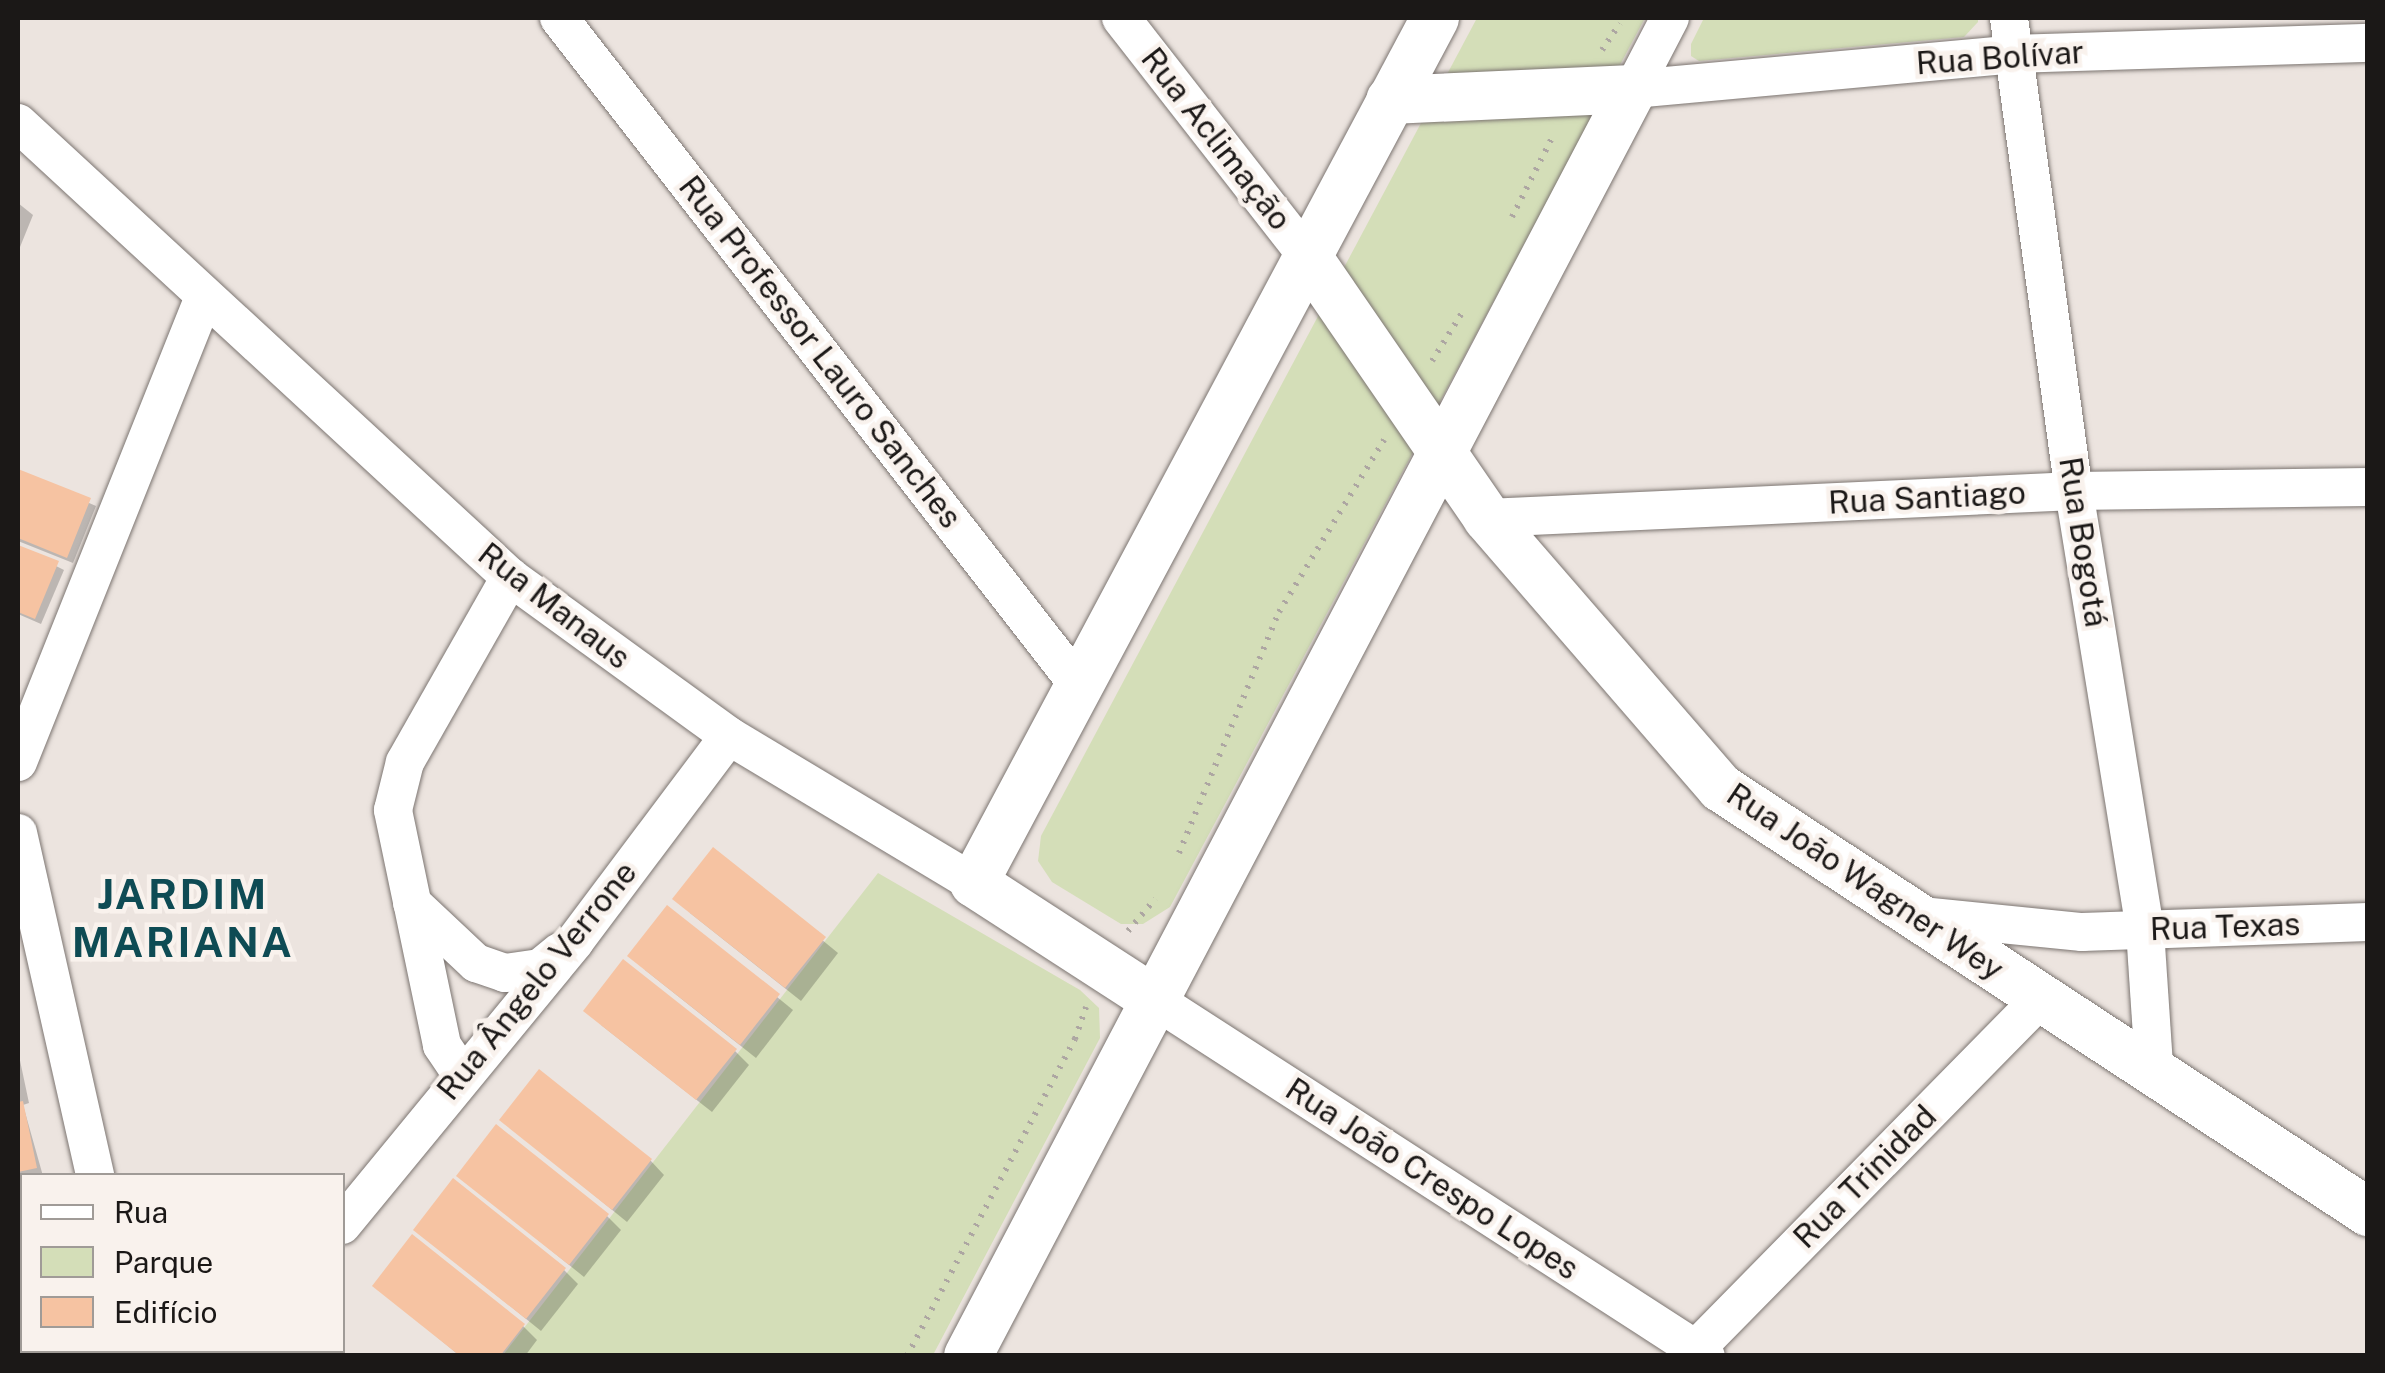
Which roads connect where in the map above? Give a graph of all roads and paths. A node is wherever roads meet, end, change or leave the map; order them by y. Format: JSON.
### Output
{"nodes":[{"id":1,"x":559,"y":18,"type":"edge"},
{"id":2,"x":1121,"y":18,"type":"edge"},
{"id":3,"x":1435,"y":18,"type":"edge"},
{"id":4,"x":1624,"y":18,"type":"edge"},
{"id":5,"x":1670,"y":18,"type":"edge"},
{"id":6,"x":2012,"y":36,"type":"edge"},
{"id":7,"x":2368,"y":43,"type":"edge"},
{"id":8,"x":1632,"y":89,"type":"junction"},
{"id":9,"x":1576,"y":90,"type":"junction"},
{"id":10,"x":1390,"y":100,"type":"junction"},
{"id":11,"x":18,"y":123,"type":"edge"},
{"id":12,"x":1506,"y":229,"type":"dead end"},
{"id":13,"x":1310,"y":260,"type":"junction"},
{"id":14,"x":204,"y":298,"type":"junction"},
{"id":15,"x":1472,"y":298,"type":"dead end"},
{"id":16,"x":1406,"y":400,"type":"junction"},
{"id":17,"x":1445,"y":455,"type":"junction"},
{"id":18,"x":2368,"y":487,"type":"edge"},
{"id":19,"x":2074,"y":491,"type":"junction"},
{"id":20,"x":1488,"y":518,"type":"junction"},
{"id":21,"x":510,"y":577,"type":"junction"},
{"id":22,"x":1080,"y":687,"type":"junction"},
{"id":23,"x":729,"y":736,"type":"junction"},
{"id":24,"x":18,"y":762,"type":"edge"},
{"id":25,"x":18,"y":833,"type":"edge"},
{"id":26,"x":1172,"y":871,"type":"dead end"},
{"id":27,"x":974,"y":884,"type":"junction"},
{"id":28,"x":1166,"y":887,"type":"dead end"},
{"id":29,"x":410,"y":901,"type":"junction"},
{"id":30,"x":1913,"y":915,"type":"junction"},
{"id":31,"x":2368,"y":922,"type":"edge"},
{"id":32,"x":2145,"y":930,"type":"junction"},
{"id":33,"x":2082,"y":932,"type":"junction"},
{"id":34,"x":574,"y":941,"type":"junction"},
{"id":35,"x":1100,"y":963,"type":"junction"},
{"id":36,"x":1997,"y":969,"type":"junction"},
{"id":37,"x":2041,"y":998,"type":"junction"},
{"id":38,"x":1158,"y":1002,"type":"junction"},
{"id":39,"x":2154,"y":1067,"type":"junction"},
{"id":40,"x":462,"y":1074,"type":"junction"},
{"id":41,"x":95,"y":1173,"type":"edge"},
{"id":42,"x":2368,"y":1212,"type":"edge"},
{"id":43,"x":345,"y":1221,"type":"edge"},
{"id":44,"x":1697,"y":1353,"type":"edge"},
{"id":45,"x":907,"y":1356,"type":"edge"},
{"id":46,"x":968,"y":1356,"type":"edge"}],
"edges":[{"from":1,"to":22,"type":"street","name":"Rua Professor Lauro Sanches"},
{"from":2,"to":13,"type":"street","name":"Rua Aclimação"},
{"from":3,"to":10,"type":"street"},
{"from":4,"to":9,"type":"path"},
{"from":5,"to":8,"type":"street"},
{"from":6,"to":7,"type":"street","name":"Rua Bolívar"},
{"from":6,"to":8,"type":"street","name":"Rua Bolívar"},
{"from":6,"to":19,"type":"street","name":"Rua Bogotá"},
{"from":8,"to":9,"type":"street"},
{"from":8,"to":17,"type":"street"},
{"from":9,"to":10,"type":"street"},
{"from":9,"to":12,"type":"path"},
{"from":10,"to":13,"type":"street"},
{"from":11,"to":14,"type":"street","name":"Rua Manaus"},
{"from":13,"to":16,"type":"street","name":"Rua João Wagner Wey"},
{"from":13,"to":22,"type":"street"},
{"from":14,"to":21,"type":"street","name":"Rua Manaus"},
{"from":14,"to":24,"type":"street"},
{"from":15,"to":16,"type":"path"},
{"from":16,"to":17,"type":"street","name":"Rua João Wagner Wey"},
{"from":16,"to":26,"type":"path"},
{"from":17,"to":20,"type":"street","name":"Rua João Wagner Wey"},
{"from":17,"to":38,"type":"street"},
{"from":18,"to":19,"type":"street","name":"Rua Santiago"},
{"from":19,"to":20,"type":"street","name":"Rua Santiago"},
{"from":19,"to":32,"type":"street","name":"Rua Bogotá"},
{"from":20,"to":30,"type":"street","name":"Rua João Wagner Wey"},
{"from":21,"to":23,"type":"street","name":"Rua Manaus"},
{"from":21,"to":29,"type":"street"},
{"from":22,"to":27,"type":"street"},
{"from":23,"to":27,"type":"street","name":"Rua Manaus"},
{"from":23,"to":34,"type":"street","name":"Rua Ângelo Verrone"},
{"from":25,"to":41,"type":"street"},
{"from":27,"to":35,"type":"street","name":"Rua Manaus"},
{"from":28,"to":35,"type":"path"},
{"from":29,"to":34,"type":"street"},
{"from":29,"to":40,"type":"street"},
{"from":30,"to":33,"type":"street","name":"Rua Texas"},
{"from":30,"to":36,"type":"street","name":"Rua João Wagner Wey"},
{"from":31,"to":32,"type":"street","name":"Rua Texas"},
{"from":32,"to":33,"type":"street","name":"Rua Texas"},
{"from":32,"to":39,"type":"street","name":"Rua Bogotá"},
{"from":33,"to":36,"type":"street","name":"Rua Texas"},
{"from":34,"to":40,"type":"street","name":"Rua Ângelo Verrone"},
{"from":35,"to":38,"type":"street","name":"Rua Manaus"},
{"from":35,"to":45,"type":"path"},
{"from":36,"to":37,"type":"street","name":"Rua João Wagner Wey"},
{"from":37,"to":39,"type":"street","name":"Rua João Wagner Wey"},
{"from":37,"to":44,"type":"street","name":"Rua Trinidad"},
{"from":38,"to":44,"type":"street","name":"Rua João Crespo Lopes"},
{"from":38,"to":46,"type":"street"},
{"from":39,"to":42,"type":"street","name":"Rua João Wagner Wey"},
{"from":40,"to":43,"type":"street","name":"Rua Ângelo Verrone"}]}
